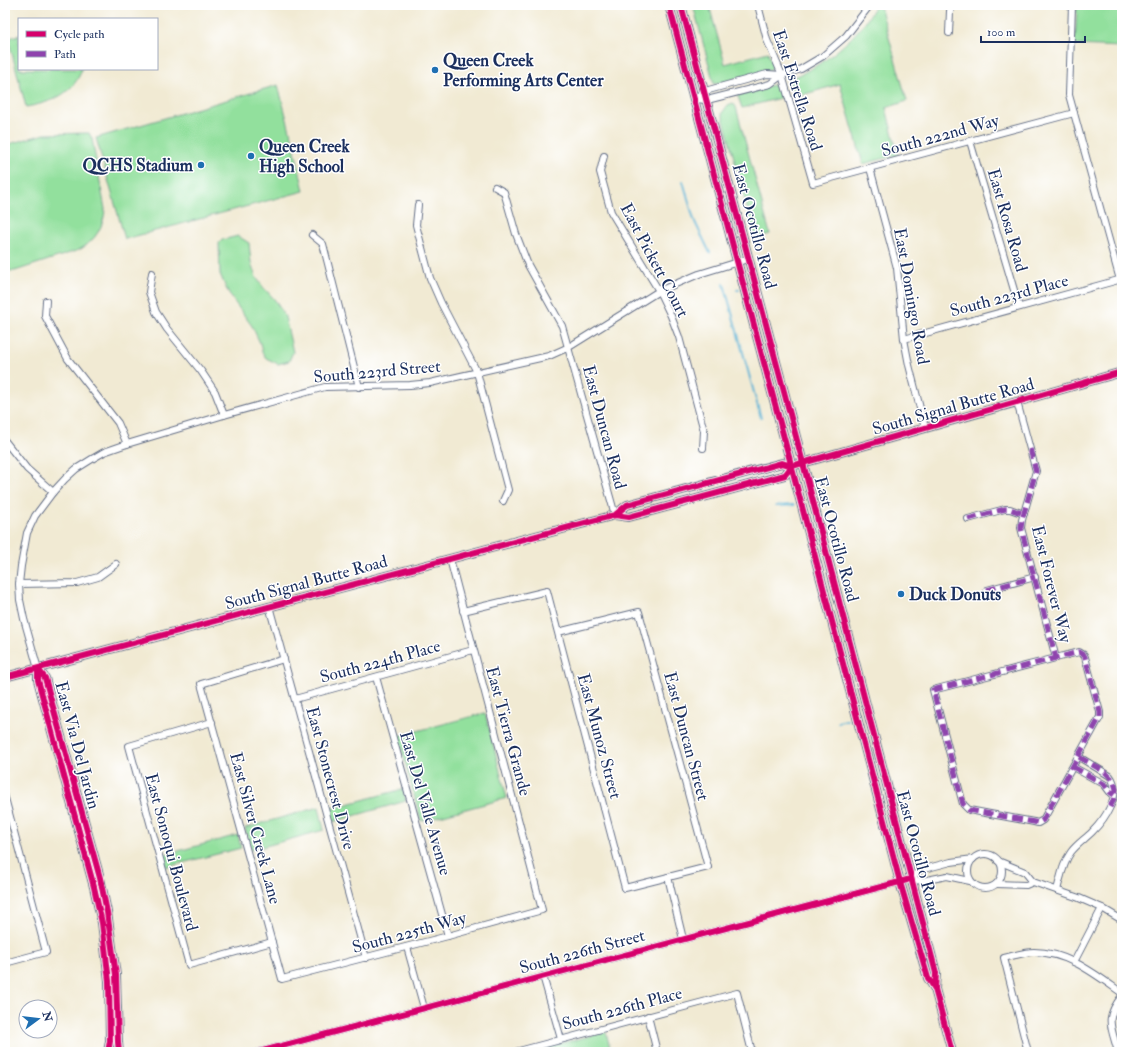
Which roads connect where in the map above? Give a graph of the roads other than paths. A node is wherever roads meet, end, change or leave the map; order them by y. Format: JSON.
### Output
{"nodes":[{"id":1,"x":669,"y":5,"type":"edge"},
{"id":2,"x":681,"y":5,"type":"edge"},
{"id":3,"x":758,"y":5,"type":"edge"},
{"id":4,"x":870,"y":5,"type":"edge"},
{"id":5,"x":954,"y":5,"type":"edge"},
{"id":6,"x":1072,"y":5,"type":"edge"},
{"id":7,"x":949,"y":33,"type":"dead end"},
{"id":8,"x":782,"y":75,"type":"junction"},
{"id":9,"x":705,"y":91,"type":"junction"},
{"id":10,"x":694,"y":99,"type":"junction"},
{"id":11,"x":708,"y":100,"type":"junction"},
{"id":12,"x":1074,"y":113,"type":"junction"},
{"id":13,"x":970,"y":141,"type":"junction"},
{"id":14,"x":604,"y":156,"type":"dead end"},
{"id":15,"x":870,"y":168,"type":"junction"},
{"id":16,"x":813,"y":184,"type":"joint"},
{"id":17,"x":496,"y":187,"type":"dead end"},
{"id":18,"x":418,"y":205,"type":"dead end"},
{"id":19,"x":312,"y":235,"type":"dead end"},
{"id":20,"x":748,"y":259,"type":"junction"},
{"id":21,"x":738,"y":262,"type":"junction"},
{"id":22,"x":152,"y":273,"type":"dead end"},
{"id":23,"x":1121,"y":279,"type":"edge"},
{"id":24,"x":659,"y":291,"type":"junction"},
{"id":25,"x":46,"y":301,"type":"dead end"},
{"id":26,"x":1019,"y":307,"type":"junction"},
{"id":27,"x":904,"y":338,"type":"junction"},
{"id":28,"x":569,"y":347,"type":"junction"},
{"id":29,"x":477,"y":372,"type":"junction"},
{"id":30,"x":1122,"y":372,"type":"edge"},
{"id":31,"x":359,"y":387,"type":"junction"},
{"id":32,"x":1017,"y":402,"type":"junction"},
{"id":33,"x":224,"y":415,"type":"junction"},
{"id":34,"x":925,"y":428,"type":"junction"},
{"id":35,"x":5,"y":441,"type":"edge"},
{"id":36,"x":126,"y":444,"type":"junction"},
{"id":37,"x":703,"y":448,"type":"dead end"},
{"id":38,"x":803,"y":463,"type":"junction"},
{"id":39,"x":792,"y":466,"type":"junction"},
{"id":40,"x":53,"y":492,"type":"junction"},
{"id":41,"x":503,"y":501,"type":"dead end"},
{"id":42,"x":1024,"y":514,"type":"junction"},
{"id":43,"x":615,"y":515,"type":"junction"},
{"id":44,"x":968,"y":519,"type":"dead end"},
{"id":45,"x":450,"y":559,"type":"junction"},
{"id":46,"x":116,"y":564,"type":"dead end"},
{"id":47,"x":1035,"y":577,"type":"junction"},
{"id":48,"x":19,"y":584,"type":"junction"},
{"id":49,"x":987,"y":590,"type":"dead end"},
{"id":50,"x":269,"y":606,"type":"junction"},
{"id":51,"x":463,"y":611,"type":"junction"},
{"id":52,"x":558,"y":632,"type":"junction"},
{"id":53,"x":473,"y":650,"type":"junction"},
{"id":54,"x":1056,"y":658,"type":"junction"},
{"id":55,"x":284,"y":659,"type":"junction"},
{"id":56,"x":38,"y":669,"type":"junction"},
{"id":57,"x":376,"y":677,"type":"junction"},
{"id":58,"x":5,"y":678,"type":"edge"},
{"id":59,"x":295,"y":699,"type":"junction"},
{"id":60,"x":212,"y":722,"type":"junction"},
{"id":61,"x":1079,"y":757,"type":"junction"},
{"id":62,"x":1073,"y":767,"type":"junction"},
{"id":63,"x":1114,"y":795,"type":"junction"},
{"id":64,"x":5,"y":798,"type":"edge"},
{"id":65,"x":973,"y":859,"type":"junction"},
{"id":66,"x":998,"y":860,"type":"junction"},
{"id":67,"x":668,"y":877,"type":"junction"},
{"id":68,"x":911,"y":879,"type":"junction"},
{"id":69,"x":970,"y":881,"type":"junction"},
{"id":70,"x":900,"y":882,"type":"junction"},
{"id":71,"x":1033,"y":882,"type":"junction"},
{"id":72,"x":997,"y":884,"type":"junction"},
{"id":73,"x":1057,"y":890,"type":"junction"},
{"id":74,"x":1102,"y":908,"type":"junction"},
{"id":75,"x":542,"y":910,"type":"joint"},
{"id":76,"x":1122,"y":920,"type":"edge"},
{"id":77,"x":448,"y":936,"type":"junction"},
{"id":78,"x":683,"y":939,"type":"junction"},
{"id":79,"x":272,"y":942,"type":"junction"},
{"id":80,"x":408,"y":947,"type":"junction"},
{"id":81,"x":366,"y":958,"type":"junction"},
{"id":82,"x":1074,"y":962,"type":"junction"},
{"id":83,"x":5,"y":963,"type":"edge"},
{"id":84,"x":543,"y":976,"type":"junction"},
{"id":85,"x":282,"y":980,"type":"joint"},
{"id":86,"x":935,"y":989,"type":"junction"},
{"id":87,"x":1122,"y":992,"type":"edge"},
{"id":88,"x":1122,"y":996,"type":"edge"},
{"id":89,"x":424,"y":1008,"type":"junction"},
{"id":90,"x":648,"y":1016,"type":"junction"},
{"id":91,"x":561,"y":1039,"type":"junction"},
{"id":92,"x":108,"y":1052,"type":"edge"},
{"id":93,"x":119,"y":1052,"type":"edge"},
{"id":94,"x":259,"y":1052,"type":"edge"},
{"id":95,"x":515,"y":1052,"type":"edge"},
{"id":96,"x":657,"y":1052,"type":"edge"},
{"id":97,"x":752,"y":1052,"type":"edge"},
{"id":98,"x":952,"y":1052,"type":"edge"},
{"id":99,"x":1028,"y":1052,"type":"edge"},
{"id":100,"x":1118,"y":1052,"type":"edge"}],
"edges":[{"from":1,"to":10,"type":"street","name":"East Ocotillo Road"},
{"from":2,"to":9,"type":"street","name":"East Ocotillo Road"},
{"from":3,"to":8,"type":"street","name":"East Estrella Road"},
{"from":4,"to":8,"type":"street"},
{"from":5,"to":7,"type":"street"},
{"from":6,"to":12,"type":"street"},
{"from":8,"to":9,"type":"street"},
{"from":8,"to":11,"type":"street"},
{"from":8,"to":16,"type":"street","name":"East Estrella Road"},
{"from":9,"to":10,"type":"street"},
{"from":9,"to":11,"type":"street","name":"East Ocotillo Road"},
{"from":10,"to":11,"type":"street"},
{"from":10,"to":21,"type":"street","name":"East Ocotillo Road"},
{"from":11,"to":20,"type":"street","name":"East Ocotillo Road"},
{"from":12,"to":13,"type":"street","name":"South 222nd Way"},
{"from":12,"to":23,"type":"street"},
{"from":13,"to":15,"type":"street","name":"South 222nd Way"},
{"from":13,"to":26,"type":"street","name":"East Rosa Road"},
{"from":14,"to":24,"type":"street","name":"East Pickett Court"},
{"from":15,"to":16,"type":"street","name":"South 222nd Way"},
{"from":15,"to":27,"type":"street","name":"East Domingo Road"},
{"from":17,"to":28,"type":"street","name":"East Duncan Road"},
{"from":18,"to":29,"type":"street"},
{"from":19,"to":31,"type":"street"},
{"from":20,"to":21,"type":"street","name":"South 223rd Street"},
{"from":20,"to":38,"type":"street","name":"East Ocotillo Road"},
{"from":21,"to":24,"type":"street","name":"South 223rd Street"},
{"from":21,"to":39,"type":"street","name":"East Ocotillo Road"},
{"from":22,"to":33,"type":"street"},
{"from":23,"to":26,"type":"street","name":"South 223rd Place"},
{"from":24,"to":28,"type":"street","name":"South 223rd Street"},
{"from":24,"to":37,"type":"street","name":"East Pickett Court"},
{"from":25,"to":36,"type":"street"},
{"from":26,"to":27,"type":"street","name":"South 223rd Place"},
{"from":27,"to":34,"type":"street","name":"East Domingo Road"},
{"from":28,"to":29,"type":"street","name":"South 223rd Street"},
{"from":28,"to":43,"type":"street","name":"East Duncan Road"},
{"from":29,"to":31,"type":"street","name":"South 223rd Street"},
{"from":29,"to":41,"type":"street"},
{"from":30,"to":32,"type":"street","name":"South Signal Butte Road"},
{"from":31,"to":33,"type":"street","name":"South 223rd Street"},
{"from":32,"to":34,"type":"street","name":"South Signal Butte Road"},
{"from":32,"to":42,"type":"street","name":"East Forever Way"},
{"from":33,"to":36,"type":"street","name":"South 223rd Street"},
{"from":34,"to":38,"type":"street","name":"South Signal Butte Road"},
{"from":35,"to":40,"type":"street"},
{"from":36,"to":40,"type":"street","name":"South 223rd Street"},
{"from":38,"to":39,"type":"street","name":"South Signal Butte Road"},
{"from":38,"to":68,"type":"street","name":"East Ocotillo Road"},
{"from":39,"to":43,"type":"street","name":"South Signal Butte Road"},
{"from":39,"to":43,"type":"street","name":"South Signal Butte Road"},
{"from":39,"to":70,"type":"street","name":"East Ocotillo Road"},
{"from":40,"to":48,"type":"street","name":"East Via Del Jardin"},
{"from":42,"to":44,"type":"street"},
{"from":42,"to":47,"type":"street","name":"East Forever Way"},
{"from":43,"to":45,"type":"street","name":"South Signal Butte Road"},
{"from":45,"to":50,"type":"street","name":"South Signal Butte Road"},
{"from":45,"to":51,"type":"street","name":"East Tierra Grande"},
{"from":46,"to":48,"type":"street"},
{"from":47,"to":49,"type":"street"},
{"from":47,"to":54,"type":"street","name":"East Forever Way"},
{"from":48,"to":56,"type":"street","name":"East Via Del Jardin"},
{"from":50,"to":55,"type":"street","name":"East Stonecrest Drive"},
{"from":50,"to":56,"type":"street","name":"South Signal Butte Road"},
{"from":51,"to":52,"type":"street","name":"East Munoz Street"},
{"from":51,"to":53,"type":"street","name":"East Tierra Grande"},
{"from":52,"to":67,"type":"street","name":"East Munoz Street"},
{"from":52,"to":67,"type":"street","name":"East Duncan Street"},
{"from":53,"to":57,"type":"street","name":"South 224th Place"},
{"from":53,"to":75,"type":"street","name":"East Tierra Grande"},
{"from":54,"to":61,"type":"street","name":"East Forever Way"},
{"from":54,"to":62,"type":"street","name":"East Forever Way"},
{"from":55,"to":59,"type":"street","name":"East Stonecrest Drive"},
{"from":55,"to":60,"type":"street","name":"East Silver Creek Lane"},
{"from":56,"to":58,"type":"street","name":"South Signal Butte Road"},
{"from":56,"to":92,"type":"street","name":"East Via Del Jardin"},
{"from":56,"to":93,"type":"street","name":"East Via Del Jardin"},
{"from":57,"to":59,"type":"street","name":"South 224th Place"},
{"from":57,"to":77,"type":"street","name":"East Del Valle Avenue"},
{"from":59,"to":81,"type":"street","name":"East Stonecrest Drive"},
{"from":60,"to":79,"type":"street","name":"East Silver Creek Lane"},
{"from":60,"to":79,"type":"street","name":"East Sonoqui Boulevard"},
{"from":61,"to":62,"type":"street","name":"East Forever Way"},
{"from":61,"to":63,"type":"street"},
{"from":62,"to":63,"type":"street"},
{"from":63,"to":73,"type":"street"},
{"from":64,"to":83,"type":"street"},
{"from":65,"to":66,"type":"street"},
{"from":65,"to":68,"type":"street"},
{"from":65,"to":69,"type":"street"},
{"from":66,"to":71,"type":"street"},
{"from":66,"to":72,"type":"street"},
{"from":67,"to":78,"type":"street"},
{"from":68,"to":69,"type":"street"},
{"from":68,"to":70,"type":"street","name":"South 226th Street"},
{"from":68,"to":86,"type":"street","name":"East Ocotillo Road"},
{"from":69,"to":72,"type":"street"},
{"from":70,"to":78,"type":"street","name":"South 226th Street"},
{"from":70,"to":86,"type":"street","name":"East Ocotillo Road"},
{"from":71,"to":72,"type":"street"},
{"from":71,"to":73,"type":"street"},
{"from":73,"to":74,"type":"street"},
{"from":74,"to":76,"type":"street"},
{"from":74,"to":82,"type":"street"},
{"from":75,"to":77,"type":"street","name":"South 225th Way"},
{"from":77,"to":80,"type":"street","name":"South 225th Way"},
{"from":78,"to":84,"type":"street","name":"South 226th Street"},
{"from":79,"to":85,"type":"street","name":"East Silver Creek Lane"},
{"from":80,"to":81,"type":"street","name":"South 225th Way"},
{"from":80,"to":89,"type":"street"},
{"from":81,"to":85,"type":"street","name":"South 225th Way"},
{"from":82,"to":87,"type":"street"},
{"from":82,"to":99,"type":"street"},
{"from":84,"to":89,"type":"street","name":"South 226th Street"},
{"from":84,"to":91,"type":"street"},
{"from":86,"to":98,"type":"street","name":"East Ocotillo Road"},
{"from":88,"to":100,"type":"street"},
{"from":89,"to":94,"type":"street","name":"South 226th Street"},
{"from":90,"to":91,"type":"street","name":"South 226th Place"},
{"from":90,"to":96,"type":"street"},
{"from":90,"to":97,"type":"street","name":"South 226th Place"},
{"from":91,"to":95,"type":"street","name":"South 226th Place"}]}
